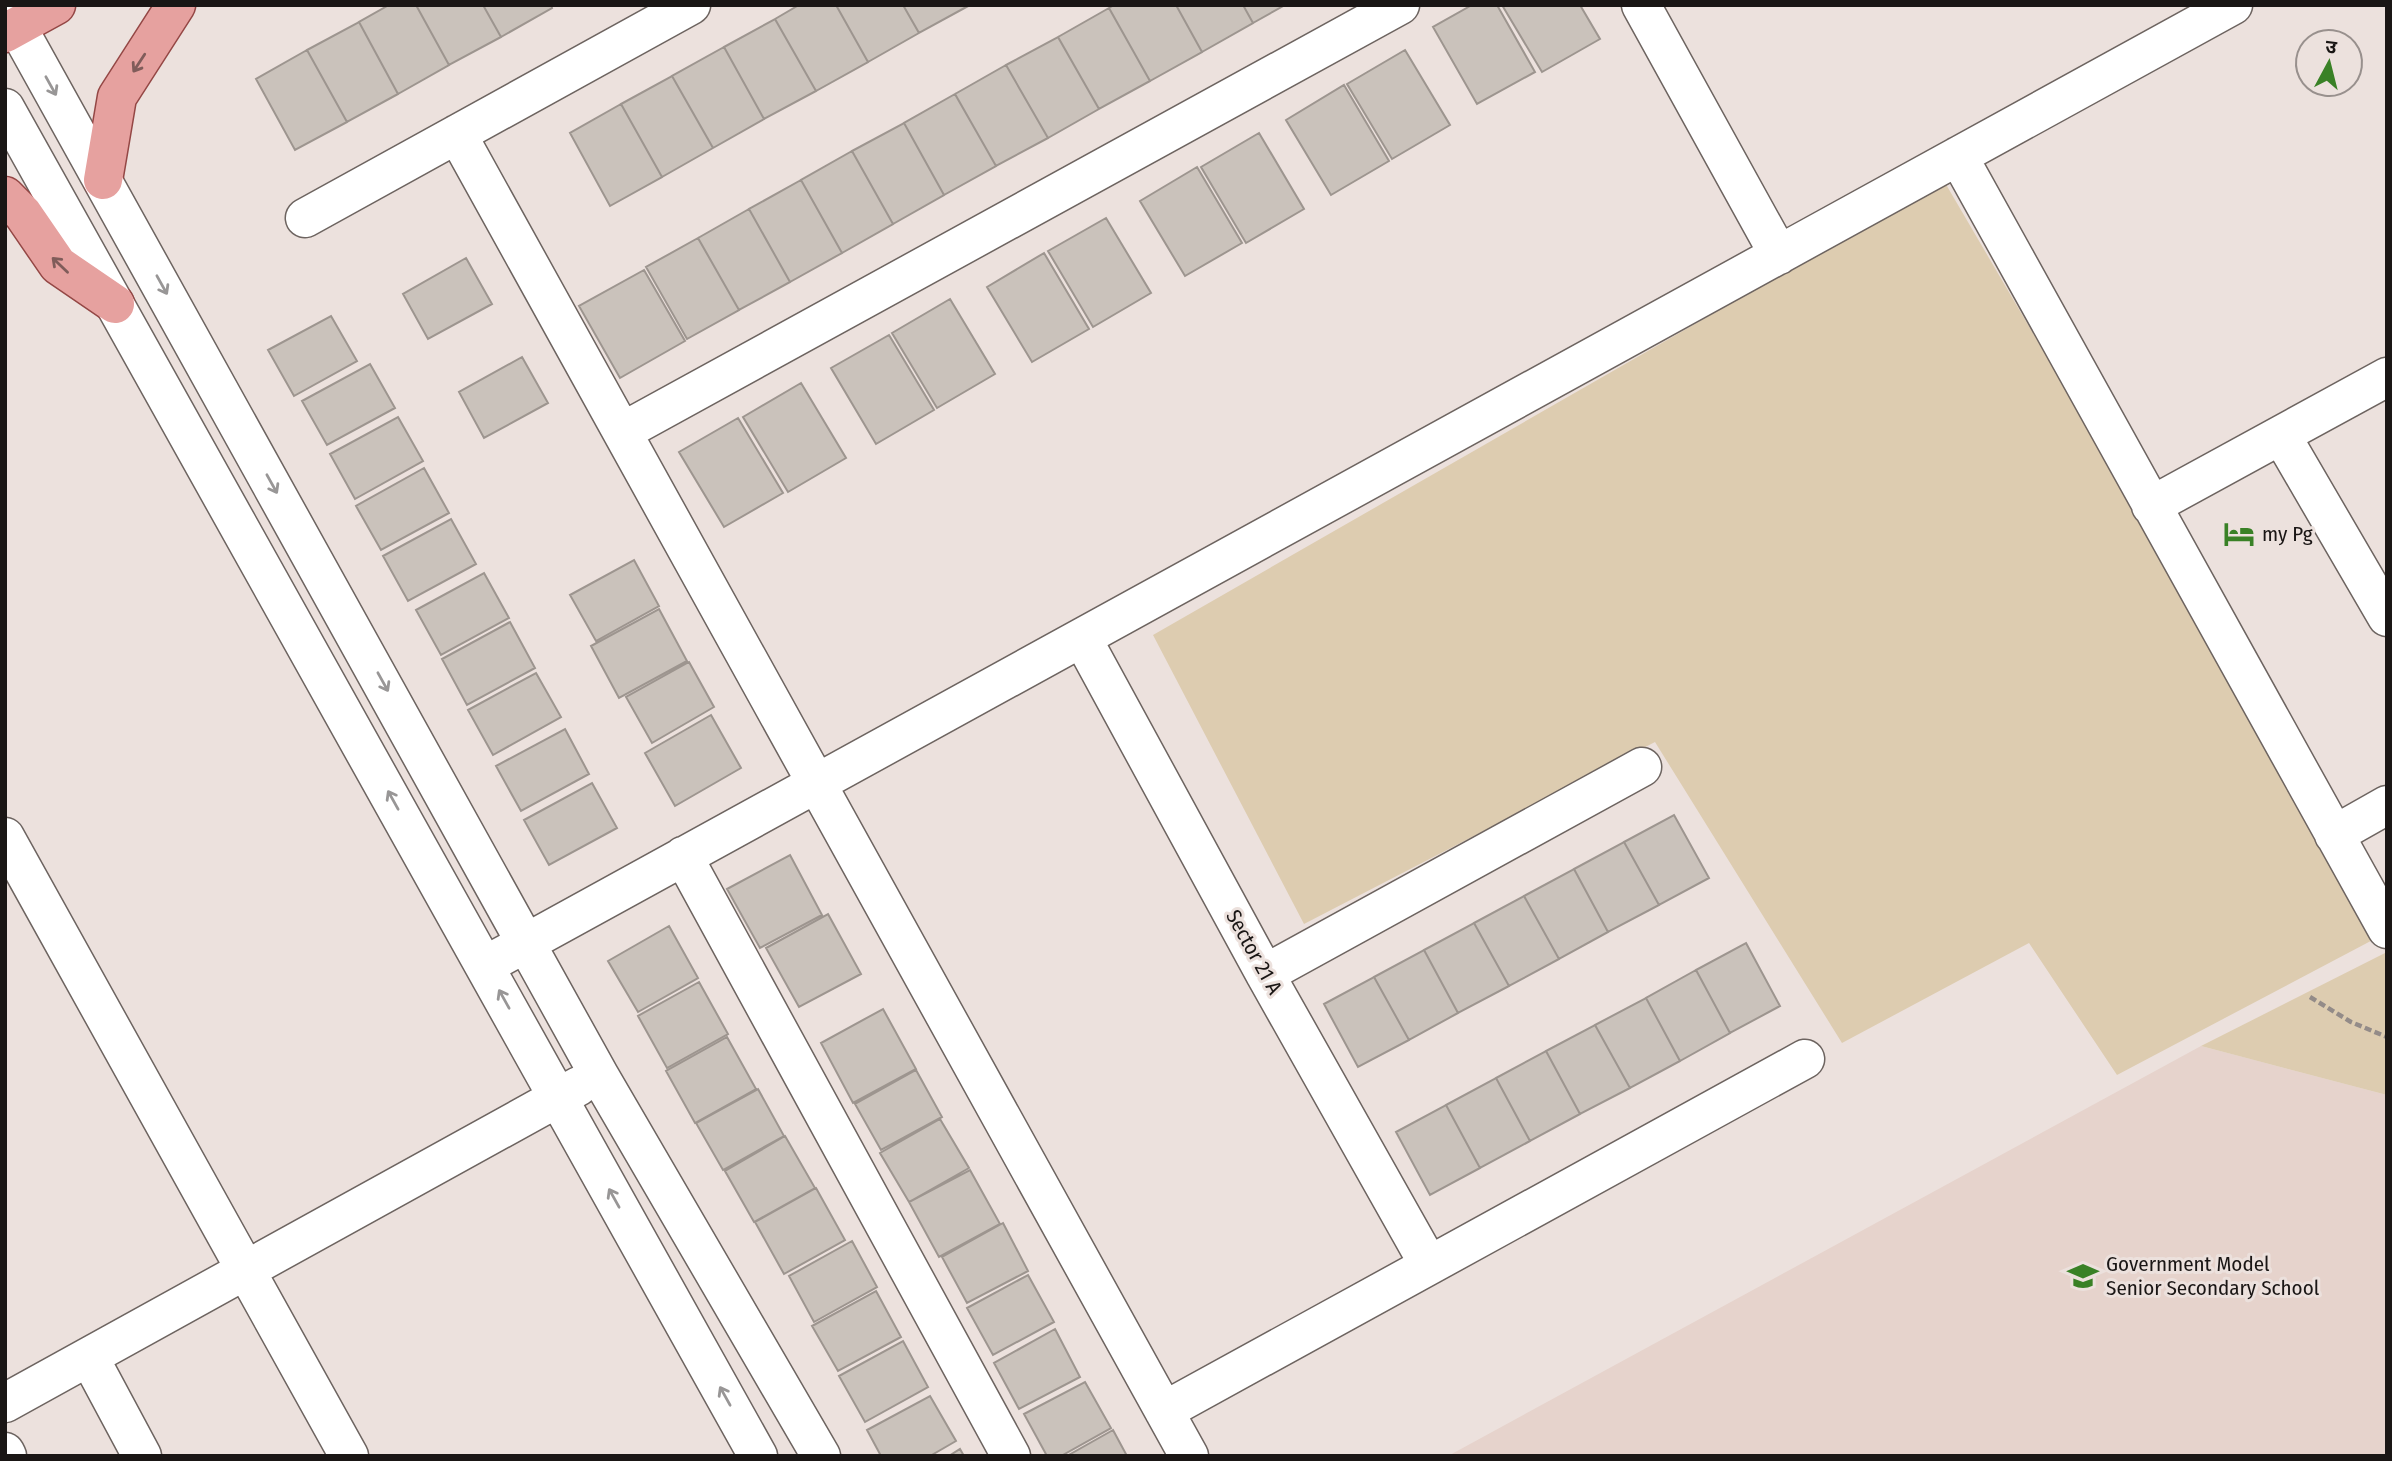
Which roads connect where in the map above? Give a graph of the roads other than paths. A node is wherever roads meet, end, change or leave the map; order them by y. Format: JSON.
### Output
{"nodes":[{"id":1,"x":56,"y":5,"type":"edge"},
{"id":2,"x":176,"y":5,"type":"edge"},
{"id":3,"x":691,"y":5,"type":"edge"},
{"id":4,"x":1400,"y":5,"type":"edge"},
{"id":5,"x":1641,"y":5,"type":"edge"},
{"id":6,"x":2232,"y":5,"type":"edge"},
{"id":7,"x":10,"y":22,"type":"edge"},
{"id":8,"x":5,"y":108,"type":"edge"},
{"id":9,"x":457,"y":134,"type":"junction"},
{"id":10,"x":1958,"y":156,"type":"junction"},
{"id":11,"x":103,"y":180,"type":"junction"},
{"id":12,"x":5,"y":196,"type":"edge"},
{"id":13,"x":305,"y":218,"type":"dead end"},
{"id":14,"x":1779,"y":255,"type":"junction"},
{"id":15,"x":115,"y":304,"type":"junction"},
{"id":16,"x":2387,"y":377,"type":"edge"},
{"id":17,"x":622,"y":432,"type":"junction"},
{"id":18,"x":2281,"y":435,"type":"junction"},
{"id":19,"x":2151,"y":506,"type":"junction"},
{"id":20,"x":2387,"y":617,"type":"edge"},
{"id":21,"x":1082,"y":638,"type":"junction"},
{"id":22,"x":1642,"y":767,"type":"dead end"},
{"id":23,"x":817,"y":783,"type":"junction"},
{"id":24,"x":2387,"y":805,"type":"edge"},
{"id":25,"x":2334,"y":835,"type":"junction"},
{"id":26,"x":5,"y":837,"type":"edge"},
{"id":27,"x":683,"y":856,"type":"junction"},
{"id":28,"x":2387,"y":929,"type":"edge"},
{"id":29,"x":528,"y":942,"type":"junction"},
{"id":30,"x":486,"y":965,"type":"junction"},
{"id":31,"x":1265,"y":974,"type":"junction"},
{"id":32,"x":1805,"y":1059,"type":"dead end"},
{"id":33,"x":599,"y":1075,"type":"junction"},
{"id":34,"x":558,"y":1097,"type":"junction"},
{"id":35,"x":1429,"y":1265,"type":"junction"},
{"id":36,"x":246,"y":1270,"type":"junction"},
{"id":37,"x":89,"y":1357,"type":"junction"},
{"id":38,"x":5,"y":1403,"type":"edge"},
{"id":39,"x":1164,"y":1410,"type":"junction"},
{"id":40,"x":142,"y":1456,"type":"edge"},
{"id":41,"x":349,"y":1456,"type":"edge"},
{"id":42,"x":758,"y":1456,"type":"edge"},
{"id":43,"x":821,"y":1456,"type":"edge"},
{"id":44,"x":1011,"y":1456,"type":"edge"},
{"id":45,"x":1189,"y":1456,"type":"edge"}],
"edges":[{"from":1,"to":7,"type":"main road"},
{"from":2,"to":11,"type":"main road","one_way":true},
{"from":3,"to":9,"type":"street"},
{"from":4,"to":17,"type":"street"},
{"from":5,"to":14,"type":"street"},
{"from":6,"to":10,"type":"street"},
{"from":7,"to":11,"type":"street","one_way":true},
{"from":8,"to":15,"type":"street"},
{"from":9,"to":13,"type":"street"},
{"from":9,"to":17,"type":"street"},
{"from":10,"to":14,"type":"street"},
{"from":10,"to":19,"type":"street"},
{"from":11,"to":29,"type":"street","one_way":true},
{"from":15,"to":12,"type":"main road","one_way":true},
{"from":14,"to":21,"type":"street"},
{"from":30,"to":15,"type":"street","one_way":true},
{"from":16,"to":18,"type":"street"},
{"from":17,"to":23,"type":"street"},
{"from":18,"to":19,"type":"street"},
{"from":18,"to":20,"type":"street"},
{"from":19,"to":25,"type":"street"},
{"from":21,"to":23,"type":"street"},
{"from":21,"to":31,"type":"street","name":"Sector 21 A"},
{"from":22,"to":31,"type":"street"},
{"from":23,"to":27,"type":"street"},
{"from":23,"to":39,"type":"street"},
{"from":24,"to":25,"type":"street"},
{"from":25,"to":28,"type":"street"},
{"from":26,"to":36,"type":"street"},
{"from":27,"to":29,"type":"street"},
{"from":27,"to":44,"type":"street"},
{"from":29,"to":30,"type":"street"},
{"from":29,"to":33,"type":"street"},
{"from":34,"to":30,"type":"street","one_way":true},
{"from":31,"to":35,"type":"street","name":"Sector 21 A"},
{"from":32,"to":35,"type":"street"},
{"from":33,"to":34,"type":"street"},
{"from":33,"to":43,"type":"street"},
{"from":34,"to":36,"type":"street"},
{"from":42,"to":34,"type":"street","one_way":true},
{"from":35,"to":39,"type":"street"},
{"from":36,"to":37,"type":"street"},
{"from":36,"to":41,"type":"street"},
{"from":37,"to":38,"type":"street"},
{"from":37,"to":40,"type":"street"},
{"from":39,"to":45,"type":"street"}]}
